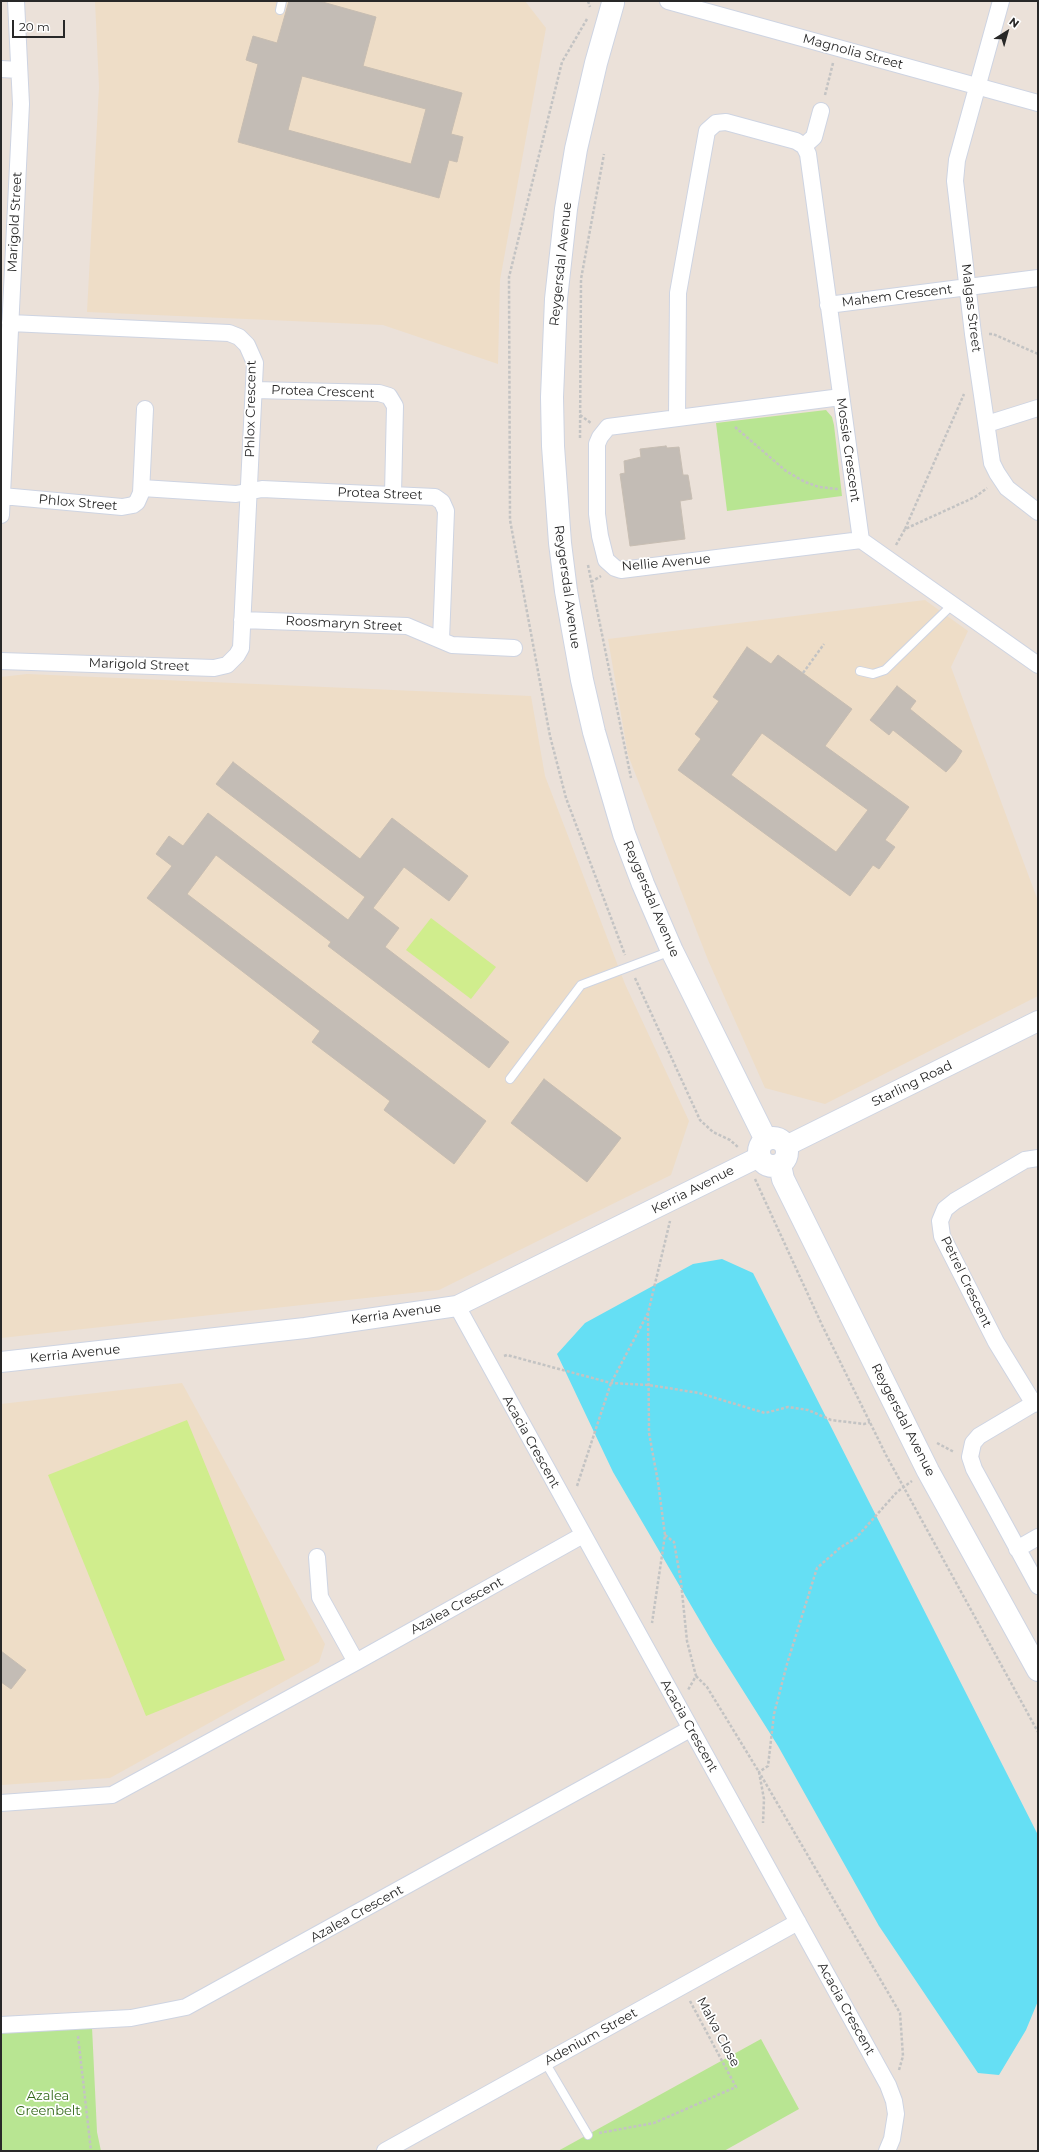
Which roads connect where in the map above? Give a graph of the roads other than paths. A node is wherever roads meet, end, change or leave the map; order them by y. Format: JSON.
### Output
{"nodes":[{"id":1,"x":16,"y":1,"type":"edge"},
{"id":2,"x":282,"y":1,"type":"edge"},
{"id":3,"x":668,"y":1,"type":"edge"},
{"id":4,"x":1001,"y":1,"type":"edge"},
{"id":5,"x":610,"y":4,"type":"edge"},
{"id":6,"x":280,"y":10,"type":"dead end"},
{"id":7,"x":1,"y":69,"type":"edge"},
{"id":8,"x":19,"y":70,"type":"junction"},
{"id":9,"x":978,"y":86,"type":"junction"},
{"id":10,"x":1038,"y":103,"type":"edge"},
{"id":11,"x":821,"y":111,"type":"road end"},
{"id":12,"x":804,"y":146,"type":"junction"},
{"id":13,"x":7,"y":278,"type":"edge"},
{"id":14,"x":1038,"y":278,"type":"edge"},
{"id":15,"x":968,"y":287,"type":"junction"},
{"id":16,"x":828,"y":305,"type":"junction"},
{"id":17,"x":10,"y":322,"type":"junction"},
{"id":18,"x":254,"y":390,"type":"junction"},
{"id":19,"x":841,"y":397,"type":"junction"},
{"id":20,"x":1038,"y":408,"type":"edge"},
{"id":21,"x":3,"y":409,"type":"edge"},
{"id":22,"x":145,"y":409,"type":"dead end"},
{"id":23,"x":677,"y":417,"type":"junction"},
{"id":24,"x":987,"y":424,"type":"junction"},
{"id":25,"x":142,"y":488,"type":"junction"},
{"id":26,"x":249,"y":492,"type":"junction"},
{"id":27,"x":392,"y":494,"type":"junction"},
{"id":28,"x":2,"y":496,"type":"edge"},
{"id":29,"x":1038,"y":512,"type":"edge"},
{"id":30,"x":1,"y":515,"type":"edge"},
{"id":31,"x":861,"y":540,"type":"junction"},
{"id":32,"x":953,"y":604,"type":"junction"},
{"id":33,"x":242,"y":620,"type":"junction"},
{"id":34,"x":441,"y":640,"type":"junction"},
{"id":35,"x":514,"y":648,"type":"dead end"},
{"id":36,"x":1,"y":661,"type":"edge"},
{"id":37,"x":1038,"y":665,"type":"edge"},
{"id":38,"x":860,"y":671,"type":"dead end"},
{"id":39,"x":672,"y":951,"type":"junction"},
{"id":40,"x":1038,"y":1021,"type":"edge"},
{"id":41,"x":510,"y":1079,"type":"dead end"},
{"id":42,"x":768,"y":1154,"type":"junction"},
{"id":43,"x":1038,"y":1158,"type":"edge"},
{"id":44,"x":456,"y":1306,"type":"junction"},
{"id":45,"x":1,"y":1362,"type":"edge"},
{"id":46,"x":1036,"y":1402,"type":"edge"},
{"id":47,"x":583,"y":1535,"type":"junction"},
{"id":48,"x":1038,"y":1537,"type":"edge"},
{"id":49,"x":1017,"y":1549,"type":"junction"},
{"id":50,"x":317,"y":1557,"type":"dead end"},
{"id":51,"x":1038,"y":1586,"type":"edge"},
{"id":52,"x":356,"y":1662,"type":"junction"},
{"id":53,"x":1038,"y":1670,"type":"edge"},
{"id":54,"x":690,"y":1729,"type":"junction"},
{"id":55,"x":1,"y":1803,"type":"edge"},
{"id":56,"x":798,"y":1922,"type":"junction"},
{"id":57,"x":1,"y":2025,"type":"edge"},
{"id":58,"x":545,"y":2062,"type":"junction"},
{"id":59,"x":588,"y":2135,"type":"road end"},
{"id":60,"x":385,"y":2151,"type":"edge"},
{"id":61,"x":887,"y":2151,"type":"edge"}],
"edges":[{"from":1,"to":8,"type":"street","name":"Marigold Street"},
{"from":2,"to":6,"type":"lane"},
{"from":3,"to":9,"type":"street","name":"Magnolia Street"},
{"from":4,"to":9,"type":"street","name":"Malgas Street"},
{"from":5,"to":39,"type":"main road","name":"Reygersdal Avenue"},
{"from":7,"to":8,"type":"street"},
{"from":8,"to":13,"type":"street","name":"Marigold Street"},
{"from":9,"to":10,"type":"street","name":"Magnolia Street"},
{"from":9,"to":15,"type":"street","name":"Malgas Street"},
{"from":11,"to":12,"type":"street"},
{"from":12,"to":16,"type":"street","name":"Mossie Crescent"},
{"from":12,"to":23,"type":"street"},
{"from":13,"to":17,"type":"street","name":"Marigold Street"},
{"from":14,"to":15,"type":"street","name":"Mahem Crescent"},
{"from":15,"to":16,"type":"street","name":"Mahem Crescent"},
{"from":15,"to":24,"type":"street","name":"Malgas Street"},
{"from":16,"to":19,"type":"street","name":"Mossie Crescent"},
{"from":17,"to":18,"type":"street","name":"Phlox Crescent"},
{"from":17,"to":21,"type":"street","name":"Marigold Street"},
{"from":18,"to":26,"type":"street","name":"Phlox Crescent"},
{"from":18,"to":27,"type":"street","name":"Protea Crescent"},
{"from":19,"to":23,"type":"street","name":"Nellie Avenue"},
{"from":19,"to":31,"type":"street","name":"Mossie Crescent"},
{"from":20,"to":24,"type":"street"},
{"from":21,"to":28,"type":"street","name":"Marigold Street"},
{"from":22,"to":25,"type":"street","name":"Phlox Street"},
{"from":23,"to":31,"type":"street","name":"Nellie Avenue"},
{"from":24,"to":29,"type":"street","name":"Malgas Street"},
{"from":25,"to":26,"type":"street"},
{"from":25,"to":28,"type":"street","name":"Phlox Street"},
{"from":26,"to":27,"type":"street","name":"Protea Street"},
{"from":26,"to":33,"type":"street","name":"Phlox Crescent"},
{"from":27,"to":34,"type":"street","name":"Protea Street"},
{"from":28,"to":30,"type":"street","name":"Marigold Street"},
{"from":31,"to":32,"type":"street"},
{"from":32,"to":37,"type":"street"},
{"from":32,"to":38,"type":"lane"},
{"from":33,"to":34,"type":"street","name":"Roosmaryn Street"},
{"from":33,"to":36,"type":"street","name":"Marigold Street"},
{"from":34,"to":35,"type":"street","name":"Roosmaryn Street"},
{"from":39,"to":41,"type":"lane"},
{"from":39,"to":42,"type":"main road","name":"Reygersdal Avenue"},
{"from":40,"to":42,"type":"street","name":"Starling Road"},
{"from":42,"to":44,"type":"street","name":"Kerria Avenue"},
{"from":42,"to":53,"type":"main road","name":"Reygersdal Avenue"},
{"from":43,"to":46,"type":"street","name":"Petrel Crescent"},
{"from":44,"to":45,"type":"street","name":"Kerria Avenue"},
{"from":44,"to":47,"type":"street","name":"Acacia Crescent"},
{"from":46,"to":49,"type":"street"},
{"from":47,"to":52,"type":"street","name":"Azalea Crescent"},
{"from":47,"to":54,"type":"street","name":"Acacia Crescent"},
{"from":48,"to":49,"type":"street"},
{"from":49,"to":51,"type":"street"},
{"from":50,"to":52,"type":"street"},
{"from":52,"to":55,"type":"street","name":"Azalea Crescent"},
{"from":54,"to":56,"type":"street","name":"Acacia Crescent"},
{"from":54,"to":57,"type":"street","name":"Azalea Crescent"},
{"from":56,"to":58,"type":"street","name":"Adenium Street"},
{"from":56,"to":61,"type":"street","name":"Acacia Crescent"},
{"from":58,"to":59,"type":"lane"},
{"from":58,"to":60,"type":"street","name":"Adenium Street"}]}
